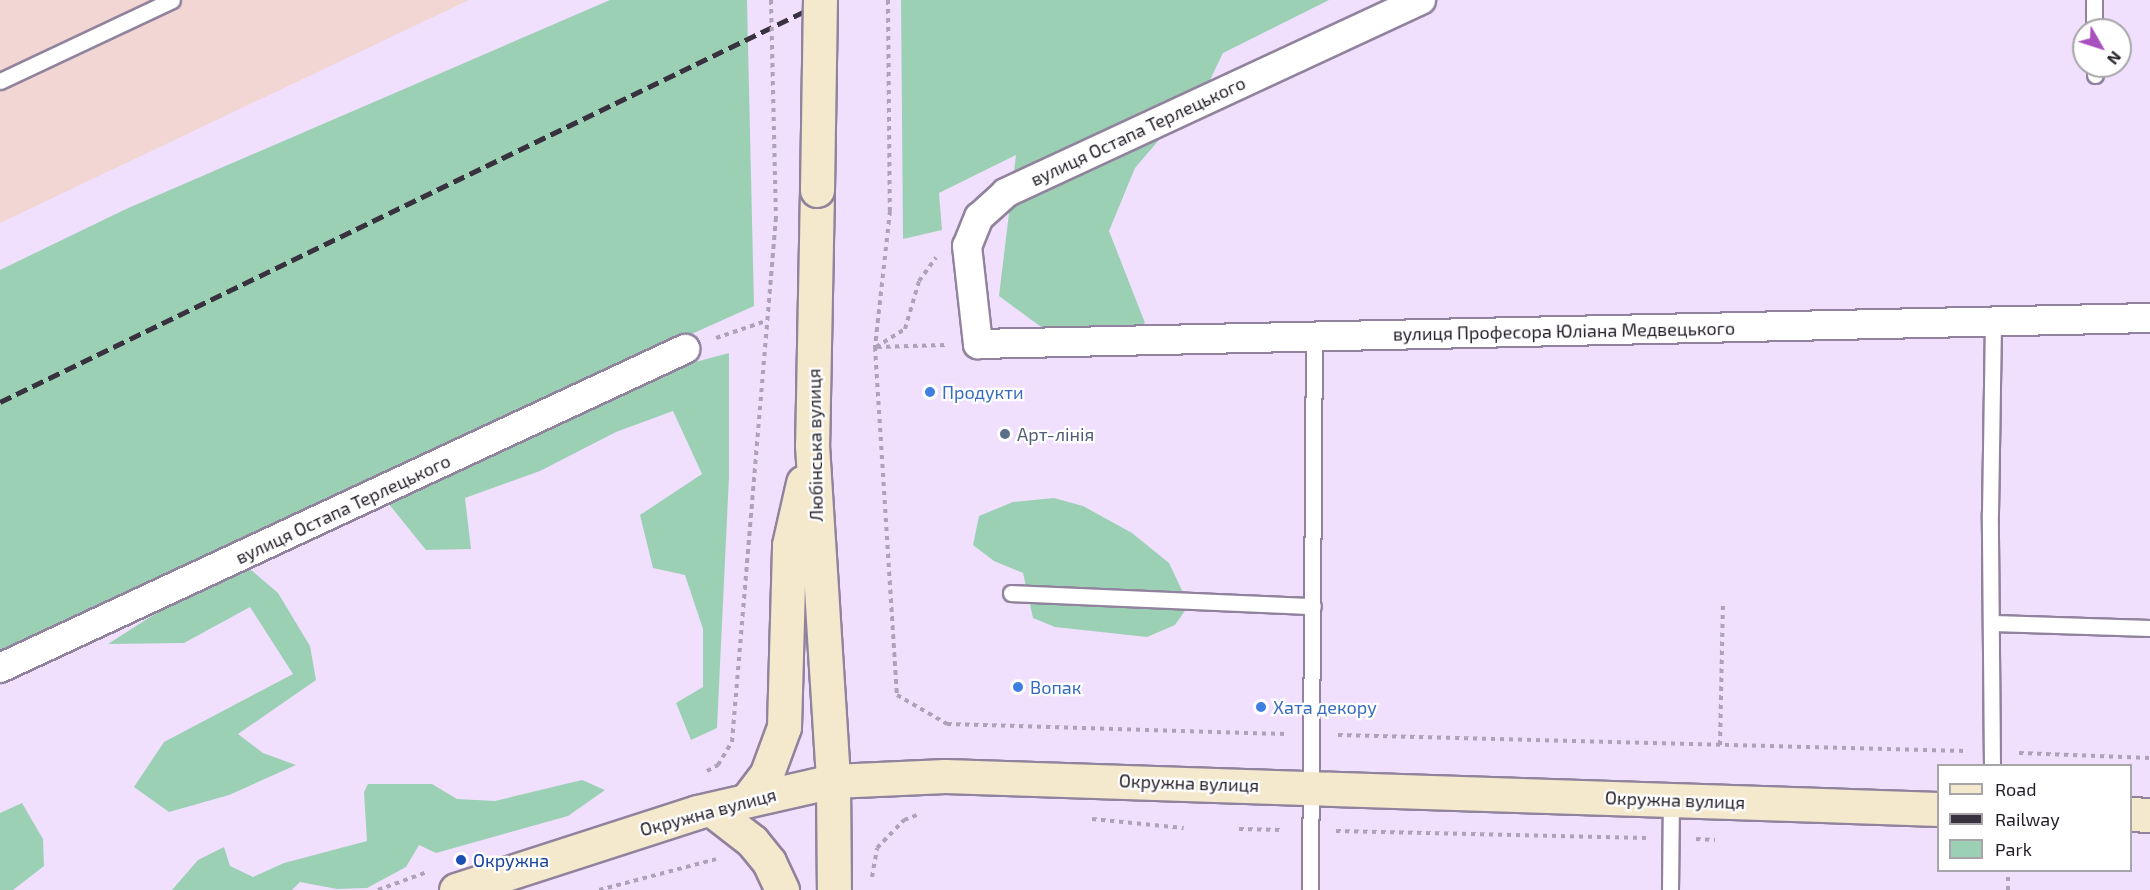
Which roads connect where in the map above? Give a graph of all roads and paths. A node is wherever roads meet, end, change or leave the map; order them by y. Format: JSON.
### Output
{"nodes":[{"id":1,"x":172,"y":0,"type":"edge"},
{"id":2,"x":771,"y":0,"type":"edge"},
{"id":3,"x":820,"y":0,"type":"edge"},
{"id":4,"x":888,"y":0,"type":"edge"},
{"id":5,"x":1421,"y":0,"type":"edge"},
{"id":6,"x":2094,"y":0,"type":"edge"},
{"id":7,"x":2094,"y":18,"type":"edge"},
{"id":8,"x":0,"y":81,"type":"edge"},
{"id":9,"x":967,"y":246,"type":"junction"},
{"id":10,"x":2150,"y":318,"type":"edge"},
{"id":11,"x":766,"y":321,"type":"junction"},
{"id":12,"x":1994,"y":321,"type":"junction"},
{"id":13,"x":1314,"y":336,"type":"junction"},
{"id":14,"x":978,"y":344,"type":"junction"},
{"id":15,"x":875,"y":347,"type":"junction"},
{"id":16,"x":685,"y":349,"type":"joint"},
{"id":17,"x":812,"y":445,"type":"junction"},
{"id":18,"x":1011,"y":593,"type":"dead end"},
{"id":19,"x":1723,"y":605,"type":"dead end"},
{"id":20,"x":1313,"y":606,"type":"junction"},
{"id":21,"x":1993,"y":623,"type":"junction"},
{"id":22,"x":2150,"y":628,"type":"edge"},
{"id":23,"x":0,"y":668,"type":"edge"},
{"id":24,"x":1313,"y":735,"type":"junction"},
{"id":25,"x":1720,"y":745,"type":"junction"},
{"id":26,"x":2150,"y":758,"type":"edge"},
{"id":27,"x":1992,"y":759,"type":"edge"},
{"id":28,"x":702,"y":774,"type":"dead end"},
{"id":29,"x":833,"y":781,"type":"junction"},
{"id":30,"x":1313,"y":787,"type":"junction"},
{"id":31,"x":747,"y":800,"type":"junction"},
{"id":32,"x":1671,"y":800,"type":"junction"},
{"id":33,"x":1937,"y":809,"type":"edge"},
{"id":34,"x":712,"y":810,"type":"junction"},
{"id":35,"x":925,"y":813,"type":"dead end"},
{"id":36,"x":2132,"y":814,"type":"edge"},
{"id":37,"x":2150,"y":815,"type":"edge"},
{"id":38,"x":1239,"y":829,"type":"dead end"},
{"id":39,"x":1312,"y":831,"type":"junction"},
{"id":40,"x":1671,"y":839,"type":"junction"},
{"id":41,"x":1717,"y":840,"type":"dead end"},
{"id":42,"x":712,"y":859,"type":"dead end"},
{"id":43,"x":2008,"y":872,"type":"edge"},
{"id":44,"x":447,"y":879,"type":"edge"},
{"id":45,"x":871,"y":879,"type":"dead end"},
{"id":46,"x":378,"y":890,"type":"edge"},
{"id":47,"x":599,"y":890,"type":"edge"},
{"id":48,"x":782,"y":890,"type":"edge"},
{"id":49,"x":834,"y":890,"type":"edge"},
{"id":50,"x":1310,"y":890,"type":"edge"},
{"id":51,"x":1670,"y":890,"type":"edge"},
{"id":52,"x":2008,"y":890,"type":"edge"}],
"edges":[{"from":1,"to":8,"type":"lane"},
{"from":2,"to":11,"type":"path","bridge":true},
{"from":3,"to":17,"type":"main road","name":"Любінська вулиця","bridge":true},
{"from":4,"to":15,"type":"path"},
{"from":5,"to":9,"type":"street","name":"вулиця Остапа Терлецького"},
{"from":6,"to":7,"type":"lane"},
{"from":9,"to":14,"type":"street","name":"вулиця Остапа Терлецького"},
{"from":9,"to":15,"type":"path"},
{"from":10,"to":12,"type":"street","name":"вулиця Професора Юліана Медвецького"},
{"from":11,"to":16,"type":"path"},
{"from":11,"to":28,"type":"path"},
{"from":12,"to":13,"type":"street","name":"вулиця Професора Юліана Медвецького"},
{"from":12,"to":21,"type":"lane"},
{"from":13,"to":14,"type":"street","name":"вулиця Професора Юліана Медвецького"},
{"from":13,"to":20,"type":"lane"},
{"from":14,"to":15,"type":"path"},
{"from":15,"to":24,"type":"path"},
{"from":16,"to":23,"type":"street","name":"вулиця Остапа Терлецького"},
{"from":17,"to":29,"type":"main road","name":"Любінська вулиця"},
{"from":17,"to":31,"type":"main road"},
{"from":18,"to":20,"type":"lane"},
{"from":19,"to":25,"type":"path"},
{"from":20,"to":24,"type":"lane"},
{"from":21,"to":22,"type":"lane"},
{"from":21,"to":27,"type":"lane"},
{"from":24,"to":25,"type":"path"},
{"from":24,"to":30,"type":"lane"},
{"from":25,"to":27,"type":"path"},
{"from":26,"to":27,"type":"path"},
{"from":29,"to":30,"type":"main road","name":"Окружна вулиця"},
{"from":29,"to":31,"type":"main road","name":"Окружна вулиця"},
{"from":29,"to":49,"type":"main road","name":"Любінська вулиця"},
{"from":30,"to":32,"type":"main road","name":"Окружна вулиця"},
{"from":30,"to":39,"type":"lane"},
{"from":31,"to":34,"type":"main road","name":"Окружна вулиця"},
{"from":32,"to":33,"type":"main road","name":"Окружна вулиця"},
{"from":32,"to":40,"type":"lane"},
{"from":34,"to":44,"type":"main road","name":"Окружна вулиця"},
{"from":34,"to":48,"type":"main road"},
{"from":35,"to":45,"type":"path"},
{"from":36,"to":37,"type":"main road"},
{"from":38,"to":39,"type":"path"},
{"from":39,"to":40,"type":"path"},
{"from":39,"to":50,"type":"lane"},
{"from":40,"to":41,"type":"path"},
{"from":40,"to":51,"type":"lane"},
{"from":42,"to":47,"type":"path"},
{"from":43,"to":52,"type":"path"},
{"from":44,"to":46,"type":"path"}]}
